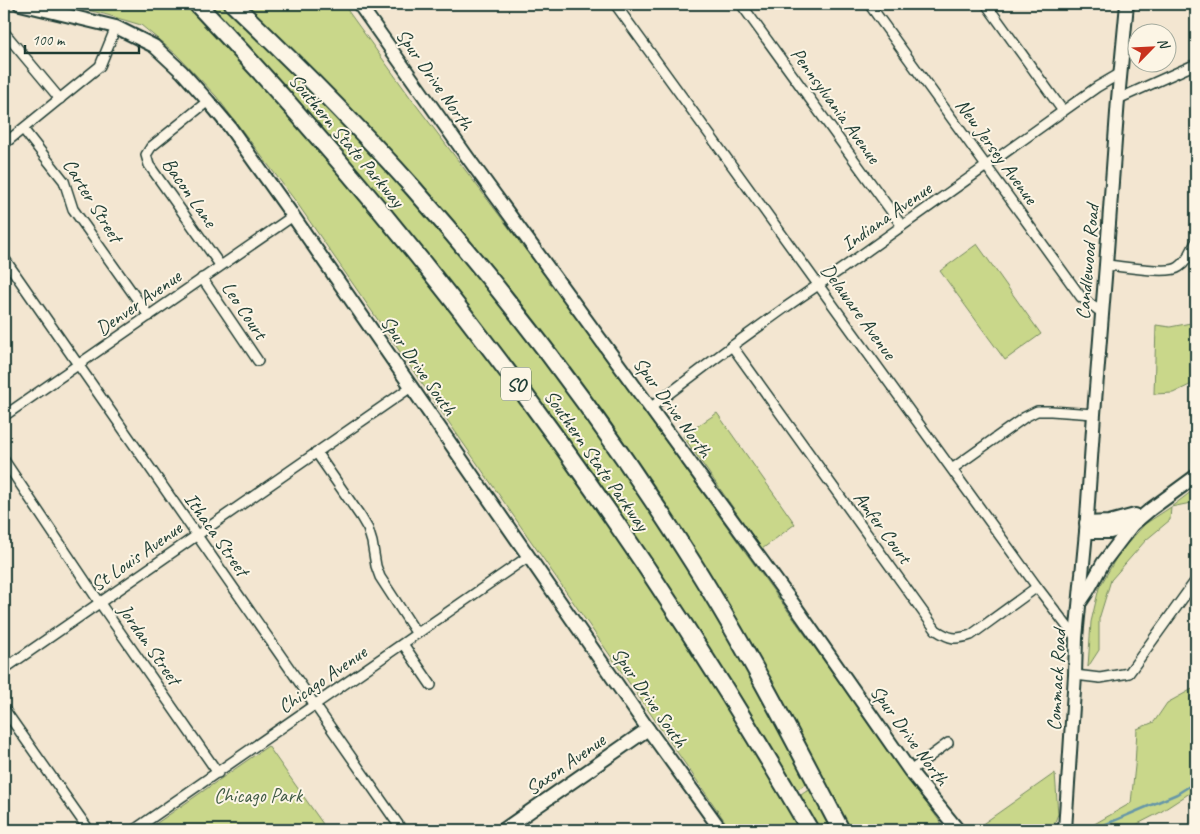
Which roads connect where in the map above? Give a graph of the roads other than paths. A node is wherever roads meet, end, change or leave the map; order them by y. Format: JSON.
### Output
{"nodes":[{"id":1,"x":20,"y":4,"type":"edge"},
{"id":2,"x":197,"y":4,"type":"edge"},
{"id":3,"x":234,"y":4,"type":"edge"},
{"id":4,"x":359,"y":4,"type":"edge"},
{"id":5,"x":615,"y":4,"type":"edge"},
{"id":6,"x":741,"y":4,"type":"edge"},
{"id":7,"x":869,"y":4,"type":"edge"},
{"id":8,"x":986,"y":4,"type":"edge"},
{"id":9,"x":1127,"y":4,"type":"edge"},
{"id":10,"x":116,"y":27,"type":"junction"},
{"id":11,"x":4,"y":32,"type":"edge"},
{"id":12,"x":1196,"y":64,"type":"edge"},
{"id":13,"x":1121,"y":73,"type":"junction"},
{"id":14,"x":60,"y":99,"type":"junction"},
{"id":15,"x":1118,"y":99,"type":"junction"},
{"id":16,"x":208,"y":101,"type":"junction"},
{"id":17,"x":1063,"y":111,"type":"junction"},
{"id":18,"x":23,"y":129,"type":"junction"},
{"id":19,"x":4,"y":144,"type":"edge"},
{"id":20,"x":986,"y":166,"type":"junction"},
{"id":21,"x":292,"y":216,"type":"junction"},
{"id":22,"x":902,"y":226,"type":"junction"},
{"id":23,"x":1196,"y":242,"type":"edge"},
{"id":24,"x":4,"y":258,"type":"edge"},
{"id":25,"x":220,"y":265,"type":"junction"},
{"id":26,"x":1106,"y":265,"type":"junction"},
{"id":27,"x":202,"y":278,"type":"junction"},
{"id":28,"x":818,"y":285,"type":"junction"},
{"id":29,"x":1102,"y":313,"type":"junction"},
{"id":30,"x":149,"y":316,"type":"junction"},
{"id":31,"x":732,"y":346,"type":"junction"},
{"id":32,"x":258,"y":361,"type":"dead end"},
{"id":33,"x":78,"y":365,"type":"junction"},
{"id":34,"x":411,"y":387,"type":"junction"},
{"id":35,"x":650,"y":408,"type":"junction"},
{"id":36,"x":5,"y":413,"type":"edge"},
{"id":37,"x":1094,"y":414,"type":"junction"},
{"id":38,"x":316,"y":452,"type":"junction"},
{"id":39,"x":4,"y":460,"type":"edge"},
{"id":40,"x":952,"y":469,"type":"junction"},
{"id":41,"x":1196,"y":476,"type":"edge"},
{"id":42,"x":1151,"y":509,"type":"junction"},
{"id":43,"x":1132,"y":525,"type":"junction"},
{"id":44,"x":1086,"y":527,"type":"junction"},
{"id":45,"x":196,"y":535,"type":"junction"},
{"id":46,"x":529,"y":556,"type":"junction"},
{"id":47,"x":1196,"y":580,"type":"edge"},
{"id":48,"x":1037,"y":587,"type":"junction"},
{"id":49,"x":100,"y":602,"type":"junction"},
{"id":50,"x":1080,"y":603,"type":"junction"},
{"id":51,"x":417,"y":634,"type":"junction"},
{"id":52,"x":1076,"y":638,"type":"junction"},
{"id":53,"x":403,"y":644,"type":"junction"},
{"id":54,"x":4,"y":669,"type":"edge"},
{"id":55,"x":1075,"y":675,"type":"junction"},
{"id":56,"x":431,"y":685,"type":"dead end"},
{"id":57,"x":315,"y":705,"type":"junction"},
{"id":58,"x":4,"y":709,"type":"edge"},
{"id":59,"x":648,"y":729,"type":"junction"},
{"id":60,"x":948,"y":743,"type":"dead end"},
{"id":61,"x":910,"y":771,"type":"junction"},
{"id":62,"x":218,"y":773,"type":"junction"},
{"id":63,"x":88,"y":830,"type":"edge"},
{"id":64,"x":134,"y":830,"type":"edge"},
{"id":65,"x":402,"y":830,"type":"edge"},
{"id":66,"x":503,"y":830,"type":"edge"},
{"id":67,"x":721,"y":830,"type":"edge"},
{"id":68,"x":810,"y":830,"type":"edge"},
{"id":69,"x":841,"y":830,"type":"edge"},
{"id":70,"x":958,"y":830,"type":"edge"},
{"id":71,"x":1065,"y":830,"type":"edge"}],
"edges":[{"from":1,"to":10,"type":"street","name":"Spur Drive South"},
{"from":2,"to":68,"type":"highway","name":"Southern State Parkway","number":"SO"},
{"from":3,"to":69,"type":"highway","name":"Southern State Parkway","number":"SO"},
{"from":4,"to":35,"type":"street","name":"Spur Drive North"},
{"from":5,"to":28,"type":"street","name":"Delaware Avenue"},
{"from":6,"to":22,"type":"street","name":"Pennsylvania Avenue"},
{"from":7,"to":20,"type":"street","name":"New Jersey Avenue"},
{"from":8,"to":17,"type":"street"},
{"from":9,"to":13,"type":"street","name":"Candlewood Road"},
{"from":10,"to":14,"type":"street"},
{"from":10,"to":16,"type":"street","name":"Spur Drive South"},
{"from":11,"to":14,"type":"street"},
{"from":12,"to":15,"type":"street"},
{"from":13,"to":15,"type":"street","name":"Candlewood Road"},
{"from":13,"to":17,"type":"street","name":"Indiana Avenue"},
{"from":14,"to":18,"type":"street"},
{"from":15,"to":26,"type":"street","name":"Candlewood Road"},
{"from":16,"to":21,"type":"street","name":"Spur Drive South"},
{"from":16,"to":25,"type":"street","name":"Bacon Lane"},
{"from":17,"to":20,"type":"street","name":"Indiana Avenue"},
{"from":18,"to":19,"type":"street"},
{"from":18,"to":30,"type":"street","name":"Carter Street"},
{"from":20,"to":22,"type":"street","name":"Indiana Avenue"},
{"from":20,"to":29,"type":"street","name":"New Jersey Avenue"},
{"from":21,"to":25,"type":"street","name":"Denver Avenue"},
{"from":21,"to":34,"type":"street","name":"Spur Drive South"},
{"from":22,"to":28,"type":"street","name":"Indiana Avenue"},
{"from":23,"to":26,"type":"street"},
{"from":24,"to":33,"type":"street","name":"Ithaca Street"},
{"from":25,"to":27,"type":"street","name":"Denver Avenue"},
{"from":26,"to":29,"type":"street","name":"Candlewood Road"},
{"from":27,"to":30,"type":"street","name":"Denver Avenue"},
{"from":27,"to":32,"type":"street","name":"Leo Court"},
{"from":28,"to":31,"type":"street","name":"Indiana Avenue"},
{"from":28,"to":40,"type":"street","name":"Delaware Avenue"},
{"from":29,"to":37,"type":"street","name":"Candlewood Road"},
{"from":30,"to":33,"type":"street","name":"Denver Avenue"},
{"from":31,"to":35,"type":"street","name":"Indiana Avenue"},
{"from":31,"to":48,"type":"street","name":"Amfer Court"},
{"from":33,"to":36,"type":"street","name":"Denver Avenue"},
{"from":33,"to":45,"type":"street","name":"Ithaca Street"},
{"from":34,"to":38,"type":"street","name":"St Louis Avenue"},
{"from":34,"to":46,"type":"street","name":"Spur Drive South"},
{"from":35,"to":61,"type":"street","name":"Spur Drive North"},
{"from":37,"to":40,"type":"street"},
{"from":37,"to":44,"type":"street","name":"Candlewood Road"},
{"from":38,"to":45,"type":"street","name":"St Louis Avenue"},
{"from":38,"to":51,"type":"street"},
{"from":39,"to":49,"type":"street","name":"Jordan Street"},
{"from":40,"to":48,"type":"street","name":"Delaware Avenue"},
{"from":41,"to":42,"type":"street"},
{"from":42,"to":43,"type":"street"},
{"from":42,"to":44,"type":"street"},
{"from":43,"to":44,"type":"street"},
{"from":43,"to":50,"type":"street"},
{"from":44,"to":50,"type":"street","name":"Commack Road"},
{"from":45,"to":49,"type":"street","name":"St Louis Avenue"},
{"from":45,"to":57,"type":"street","name":"Ithaca Street"},
{"from":46,"to":51,"type":"street","name":"Chicago Avenue"},
{"from":46,"to":59,"type":"street","name":"Spur Drive South"},
{"from":47,"to":55,"type":"street"},
{"from":48,"to":52,"type":"street","name":"Delaware Avenue"},
{"from":49,"to":54,"type":"street","name":"St Louis Avenue"},
{"from":49,"to":62,"type":"street","name":"Jordan Street"},
{"from":50,"to":52,"type":"street","name":"Commack Road"},
{"from":51,"to":53,"type":"street","name":"Chicago Avenue"},
{"from":52,"to":55,"type":"street","name":"Commack Road"},
{"from":53,"to":56,"type":"street"},
{"from":53,"to":57,"type":"street","name":"Chicago Avenue"},
{"from":55,"to":71,"type":"street","name":"Commack Road"},
{"from":57,"to":62,"type":"street","name":"Chicago Avenue"},
{"from":57,"to":65,"type":"street","name":"Ithaca Street"},
{"from":58,"to":63,"type":"street"},
{"from":59,"to":66,"type":"street","name":"Saxon Avenue"},
{"from":59,"to":67,"type":"street","name":"Spur Drive South"},
{"from":60,"to":61,"type":"street"},
{"from":61,"to":70,"type":"street","name":"Spur Drive North"},
{"from":62,"to":64,"type":"street","name":"Chicago Avenue"}]}
